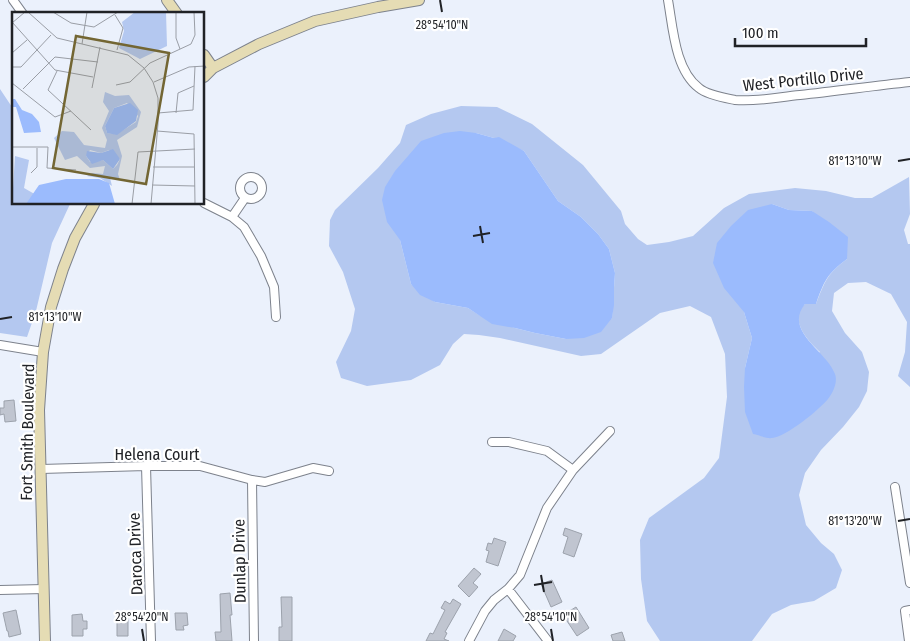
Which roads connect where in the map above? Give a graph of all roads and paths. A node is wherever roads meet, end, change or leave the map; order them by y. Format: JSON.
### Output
{"nodes":[{"id":1,"x":13,"y":0,"type":"edge"},
{"id":2,"x":167,"y":0,"type":"edge"},
{"id":3,"x":417,"y":0,"type":"edge"},
{"id":4,"x":668,"y":0,"type":"edge"},
{"id":5,"x":22,"y":12,"type":"edge"},
{"id":6,"x":176,"y":12,"type":"edge"},
{"id":7,"x":205,"y":56,"type":"edge"},
{"id":8,"x":213,"y":68,"type":"junction"},
{"id":9,"x":205,"y":76,"type":"edge"},
{"id":10,"x":910,"y":82,"type":"edge"},
{"id":11,"x":245,"y":198,"type":"dead end"},
{"id":12,"x":205,"y":204,"type":"edge"},
{"id":13,"x":93,"y":205,"type":"edge"},
{"id":14,"x":232,"y":217,"type":"junction"},
{"id":15,"x":276,"y":317,"type":"dead end"},
{"id":16,"x":0,"y":345,"type":"edge"},
{"id":17,"x":43,"y":352,"type":"junction"},
{"id":18,"x":610,"y":431,"type":"dead end"},
{"id":19,"x":492,"y":442,"type":"dead end"},
{"id":20,"x":146,"y":466,"type":"junction"},
{"id":21,"x":40,"y":470,"type":"junction"},
{"id":22,"x":572,"y":470,"type":"junction"},
{"id":23,"x":329,"y":472,"type":"dead end"},
{"id":24,"x":252,"y":480,"type":"junction"},
{"id":25,"x":895,"y":487,"type":"dead end"},
{"id":26,"x":910,"y":583,"type":"edge"},
{"id":27,"x":44,"y":589,"type":"junction"},
{"id":28,"x":0,"y":590,"type":"edge"},
{"id":29,"x":508,"y":590,"type":"junction"},
{"id":30,"x":910,"y":610,"type":"edge"},
{"id":31,"x":45,"y":641,"type":"edge"},
{"id":32,"x":151,"y":641,"type":"edge"},
{"id":33,"x":254,"y":641,"type":"edge"},
{"id":34,"x":469,"y":641,"type":"edge"},
{"id":35,"x":548,"y":641,"type":"edge"},
{"id":36,"x":909,"y":641,"type":"edge"}],
"edges":[{"from":1,"to":5,"type":"street"},
{"from":2,"to":6,"type":"street"},
{"from":3,"to":8,"type":"street"},
{"from":4,"to":10,"type":"street","name":"West Portillo Drive"},
{"from":7,"to":8,"type":"street"},
{"from":8,"to":9,"type":"street"},
{"from":11,"to":14,"type":"street"},
{"from":12,"to":14,"type":"street"},
{"from":13,"to":17,"type":"street","name":"Fort Smith Boulevard"},
{"from":14,"to":15,"type":"street"},
{"from":16,"to":17,"type":"street"},
{"from":17,"to":21,"type":"street","name":"Fort Smith Boulevard"},
{"from":18,"to":22,"type":"street"},
{"from":19,"to":22,"type":"street"},
{"from":20,"to":21,"type":"street","name":"Helena Court"},
{"from":20,"to":24,"type":"street","name":"Helena Court"},
{"from":20,"to":32,"type":"street","name":"Daroca Drive"},
{"from":21,"to":27,"type":"street","name":"Fort Smith Boulevard"},
{"from":22,"to":29,"type":"street"},
{"from":23,"to":24,"type":"street","name":"Helena Court"},
{"from":24,"to":33,"type":"street","name":"Dunlap Drive"},
{"from":25,"to":26,"type":"street"},
{"from":27,"to":28,"type":"street"},
{"from":27,"to":31,"type":"street","name":"Fort Smith Boulevard"},
{"from":29,"to":34,"type":"street"},
{"from":29,"to":35,"type":"street"},
{"from":30,"to":36,"type":"street"}]}
